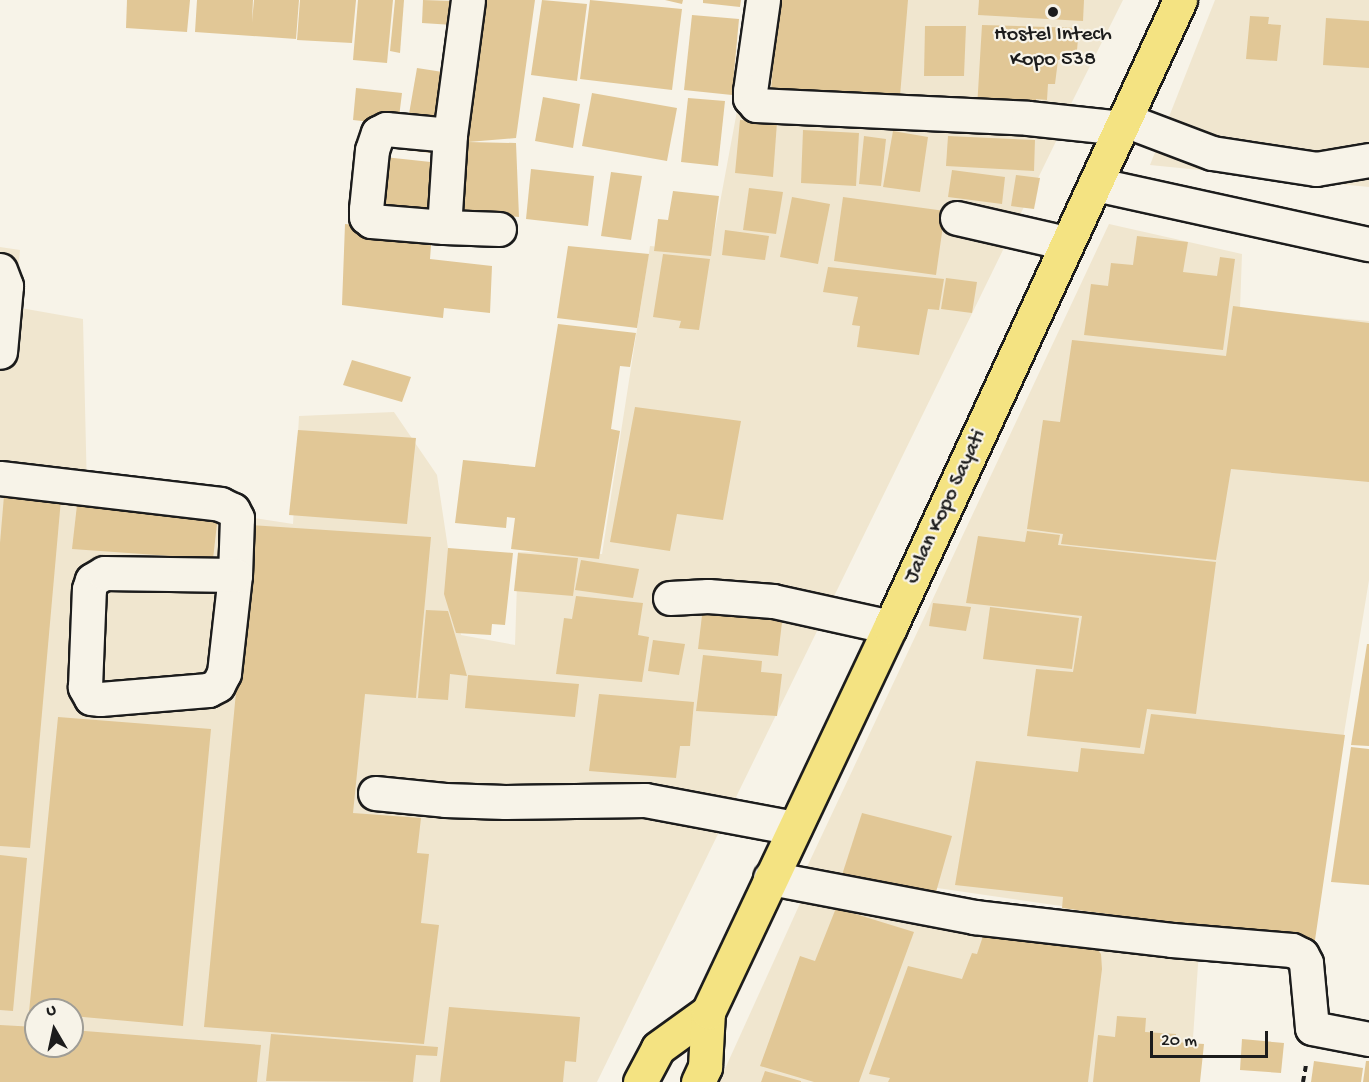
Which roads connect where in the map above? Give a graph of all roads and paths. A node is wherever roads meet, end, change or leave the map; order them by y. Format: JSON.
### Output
{"nodes":[{"id":1,"x":468,"y":0,"type":"edge"},
{"id":2,"x":763,"y":0,"type":"edge"},
{"id":3,"x":1180,"y":0,"type":"edge"},
{"id":4,"x":1123,"y":124,"type":"junction"},
{"id":5,"x":450,"y":135,"type":"junction"},
{"id":6,"x":1369,"y":160,"type":"edge"},
{"id":7,"x":1095,"y":184,"type":"junction"},
{"id":8,"x":957,"y":218,"type":"dead end"},
{"id":9,"x":444,"y":227,"type":"junction"},
{"id":10,"x":500,"y":229,"type":"dead end"},
{"id":11,"x":1066,"y":243,"type":"junction"},
{"id":12,"x":1369,"y":244,"type":"edge"},
{"id":13,"x":0,"y":270,"type":"edge"},
{"id":14,"x":0,"y":352,"type":"edge"},
{"id":15,"x":0,"y":478,"type":"edge"},
{"id":16,"x":235,"y":576,"type":"junction"},
{"id":17,"x":670,"y":598,"type":"dead end"},
{"id":18,"x":890,"y":627,"type":"junction"},
{"id":19,"x":375,"y":793,"type":"dead end"},
{"id":20,"x":794,"y":828,"type":"junction"},
{"id":21,"x":770,"y":878,"type":"junction"},
{"id":22,"x":708,"y":1012,"type":"junction"},
{"id":23,"x":1369,"y":1039,"type":"edge"},
{"id":24,"x":640,"y":1082,"type":"edge"},
{"id":25,"x":698,"y":1082,"type":"edge"}],
"edges":[{"from":1,"to":5,"type":"street"},
{"from":2,"to":4,"type":"street"},
{"from":3,"to":4,"type":"main road","name":"Jalan Kopo Sayati"},
{"from":4,"to":6,"type":"street"},
{"from":4,"to":7,"type":"main road","name":"Jalan Kopo Sayati"},
{"from":5,"to":9,"type":"street"},
{"from":5,"to":9,"type":"street"},
{"from":7,"to":11,"type":"main road","name":"Jalan Kopo Sayati"},
{"from":7,"to":12,"type":"street"},
{"from":8,"to":11,"type":"street"},
{"from":9,"to":10,"type":"street"},
{"from":11,"to":18,"type":"main road","name":"Jalan Kopo Sayati"},
{"from":13,"to":14,"type":"street"},
{"from":15,"to":16,"type":"street"},
{"from":16,"to":16,"type":"street"},
{"from":17,"to":18,"type":"street"},
{"from":18,"to":20,"type":"main road","name":"Jalan Kopo Sayati"},
{"from":19,"to":20,"type":"street"},
{"from":20,"to":21,"type":"main road","name":"Jalan Kopo Sayati"},
{"from":21,"to":22,"type":"main road","name":"Jalan Kopo Sayati"},
{"from":21,"to":23,"type":"street"},
{"from":22,"to":24,"type":"main road","name":"Jalan Kopo Sayati"},
{"from":22,"to":25,"type":"main road","name":"Jalan Kopo Sayati"}]}
